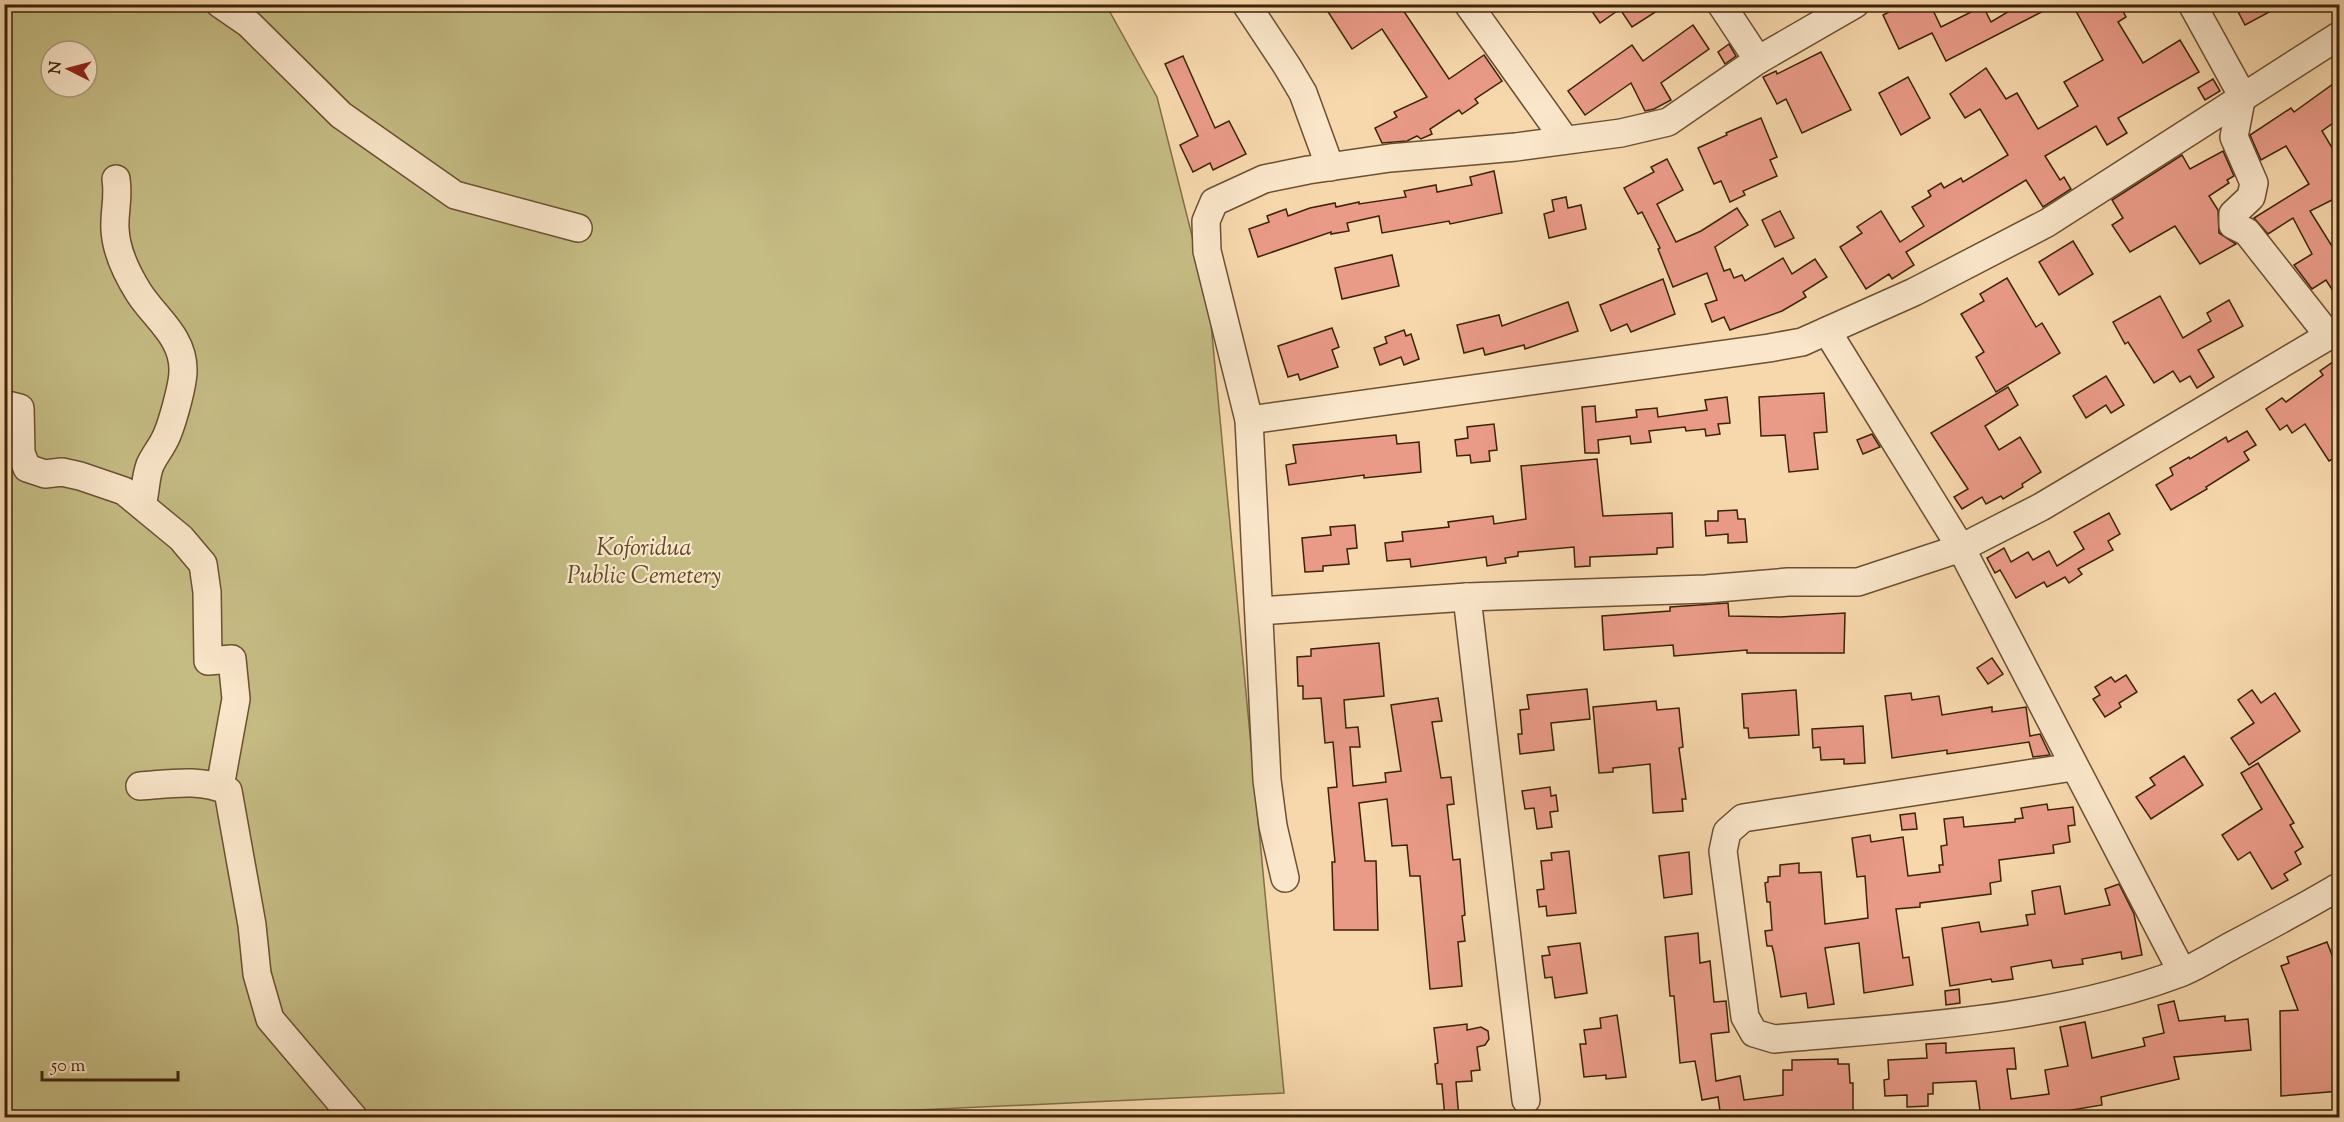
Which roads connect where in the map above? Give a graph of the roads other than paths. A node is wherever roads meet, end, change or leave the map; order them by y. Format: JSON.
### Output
{"nodes":[{"id":1,"x":220,"y":4,"type":"edge"},
{"id":2,"x":1246,"y":4,"type":"edge"},
{"id":3,"x":1468,"y":4,"type":"edge"},
{"id":4,"x":1721,"y":4,"type":"edge"},
{"id":5,"x":1855,"y":4,"type":"edge"},
{"id":6,"x":2192,"y":4,"type":"edge"},
{"id":7,"x":2340,"y":34,"type":"edge"},
{"id":8,"x":1758,"y":60,"type":"junction"},
{"id":9,"x":2242,"y":95,"type":"junction"},
{"id":10,"x":1566,"y":140,"type":"junction"},
{"id":11,"x":1330,"y":167,"type":"junction"},
{"id":12,"x":116,"y":179,"type":"dead end"},
{"id":13,"x":579,"y":228,"type":"dead end"},
{"id":14,"x":1827,"y":332,"type":"junction"},
{"id":15,"x":2334,"y":332,"type":"edge"},
{"id":16,"x":4,"y":404,"type":"edge"},
{"id":17,"x":1249,"y":420,"type":"junction"},
{"id":18,"x":141,"y":505,"type":"junction"},
{"id":19,"x":1961,"y":548,"type":"junction"},
{"id":20,"x":1467,"y":597,"type":"junction"},
{"id":21,"x":1260,"y":611,"type":"junction"},
{"id":22,"x":2073,"y":767,"type":"junction"},
{"id":23,"x":140,"y":786,"type":"dead end"},
{"id":24,"x":220,"y":787,"type":"junction"},
{"id":25,"x":1285,"y":878,"type":"dead end"},
{"id":26,"x":2340,"y":886,"type":"edge"},
{"id":27,"x":2182,"y":972,"type":"junction"},
{"id":28,"x":1526,"y":1100,"type":"dead end"},
{"id":29,"x":354,"y":1118,"type":"edge"}],
"edges":[{"from":1,"to":13,"type":"street"},
{"from":2,"to":11,"type":"street"},
{"from":3,"to":10,"type":"street"},
{"from":4,"to":8,"type":"street"},
{"from":5,"to":8,"type":"street"},
{"from":6,"to":9,"type":"street"},
{"from":7,"to":9,"type":"street"},
{"from":8,"to":10,"type":"street"},
{"from":9,"to":14,"type":"street"},
{"from":9,"to":15,"type":"street"},
{"from":10,"to":11,"type":"street"},
{"from":11,"to":17,"type":"street"},
{"from":12,"to":18,"type":"street"},
{"from":14,"to":17,"type":"street"},
{"from":14,"to":19,"type":"street"},
{"from":15,"to":19,"type":"street"},
{"from":16,"to":18,"type":"street"},
{"from":17,"to":21,"type":"street"},
{"from":18,"to":24,"type":"street"},
{"from":19,"to":20,"type":"street"},
{"from":19,"to":22,"type":"street"},
{"from":20,"to":21,"type":"street"},
{"from":20,"to":28,"type":"street"},
{"from":21,"to":25,"type":"street"},
{"from":22,"to":27,"type":"street"},
{"from":22,"to":27,"type":"street"},
{"from":23,"to":24,"type":"street"},
{"from":24,"to":29,"type":"street"},
{"from":26,"to":27,"type":"street"}]}
